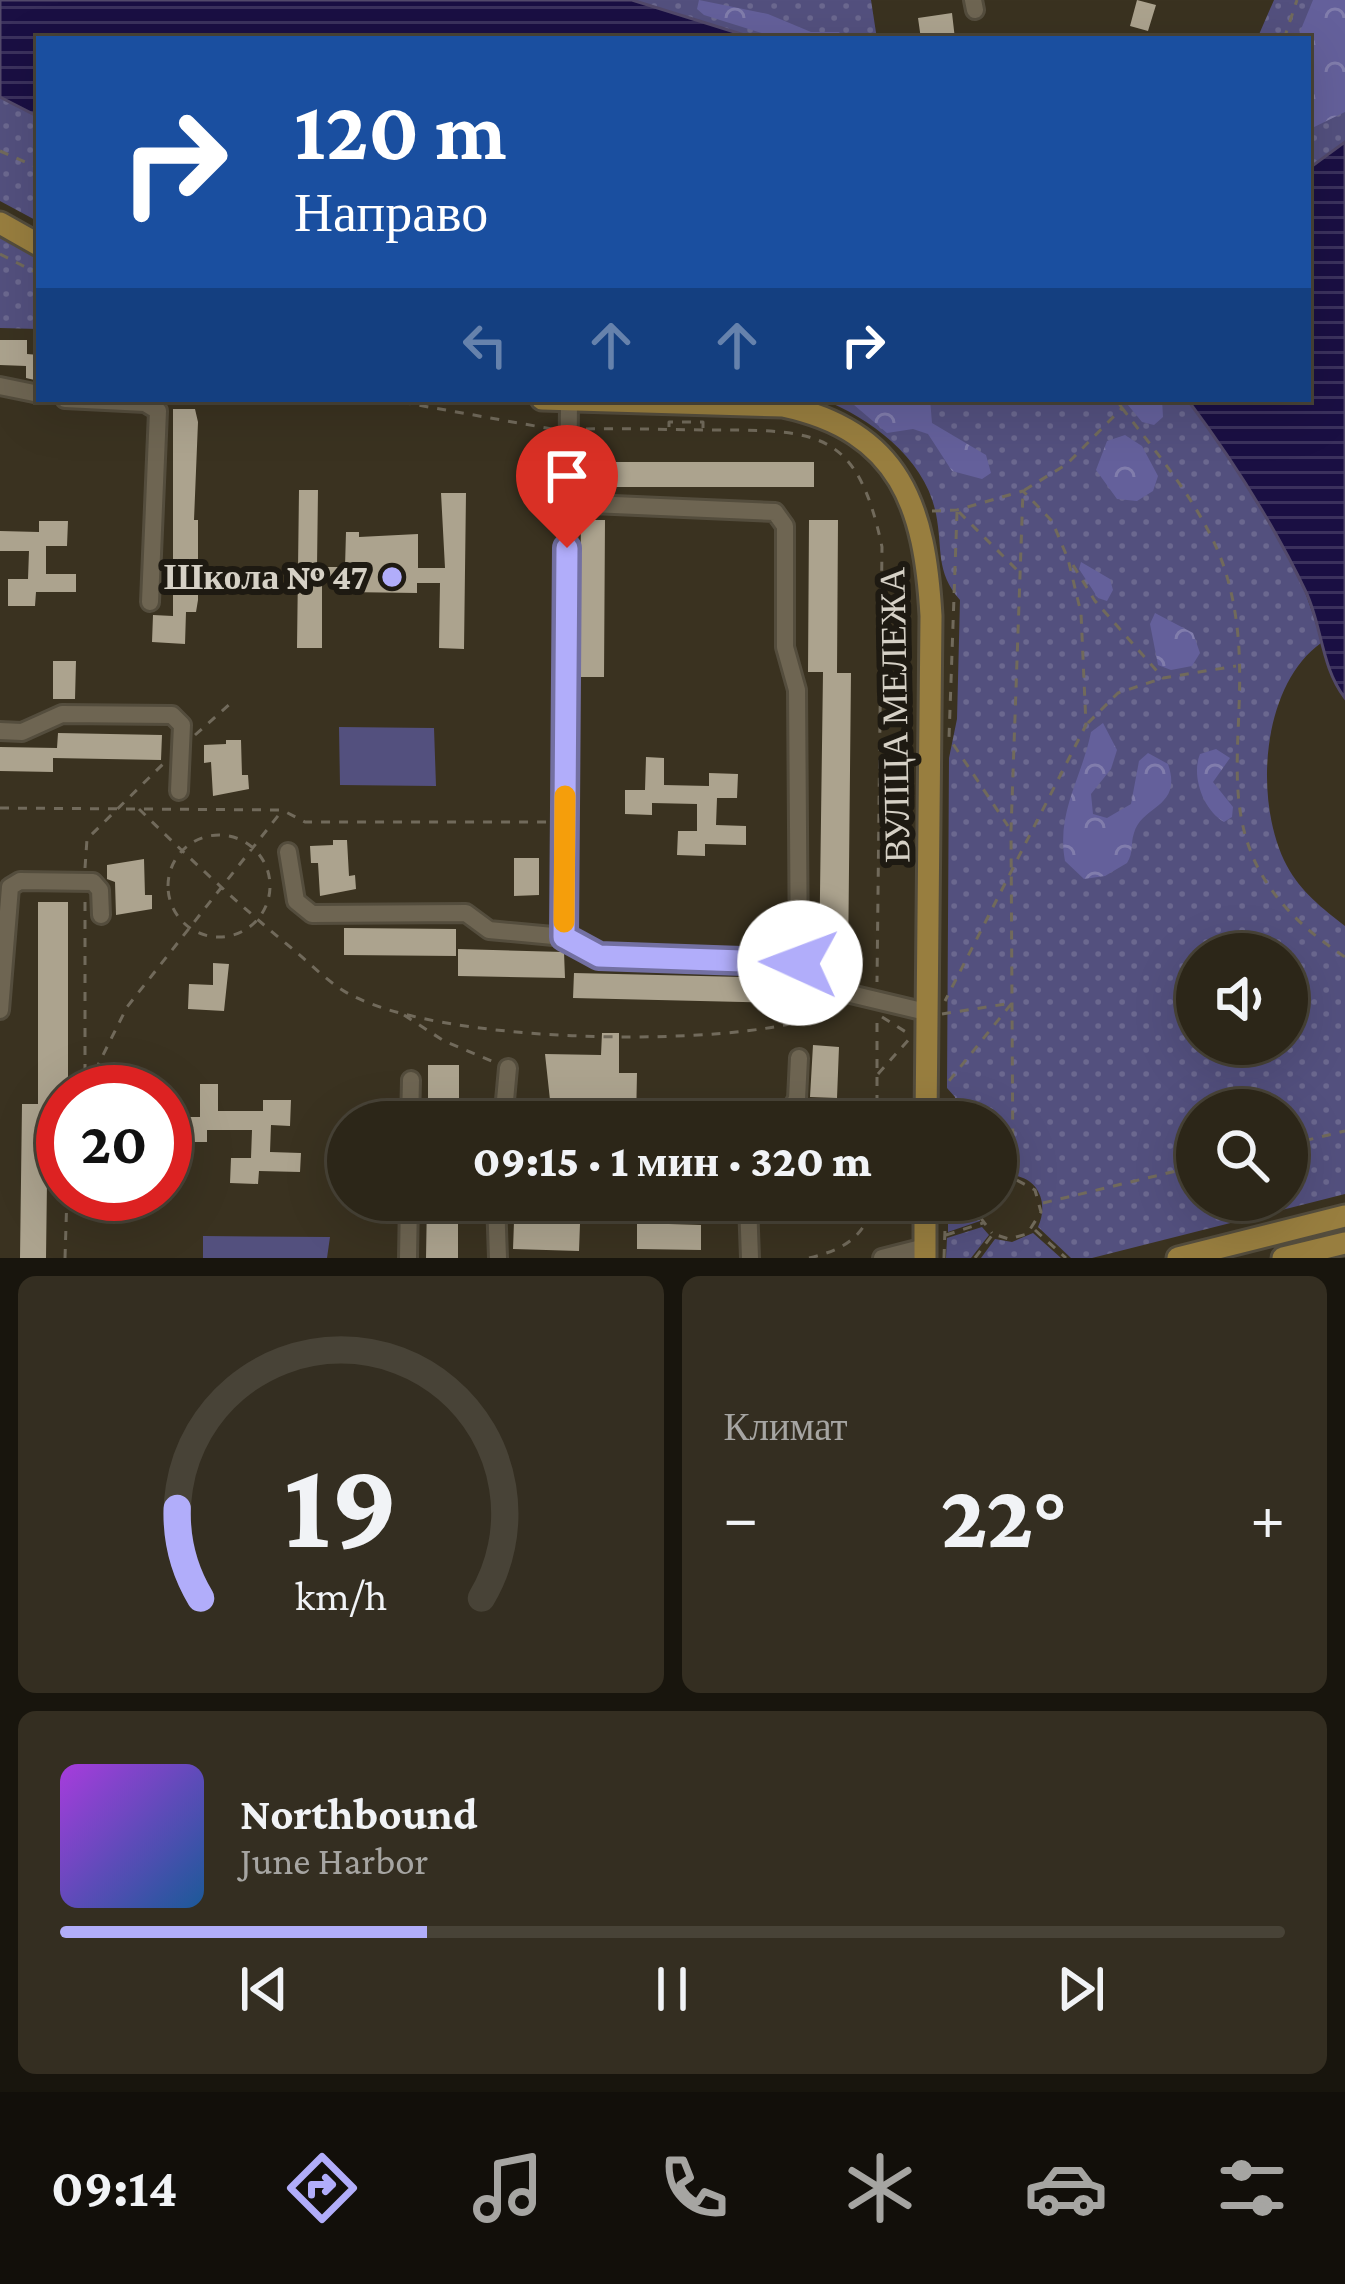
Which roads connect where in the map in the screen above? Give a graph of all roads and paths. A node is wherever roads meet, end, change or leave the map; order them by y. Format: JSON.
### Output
{"nodes":[{"id":1,"x":1297,"y":0,"type":"edge"},
{"id":2,"x":1285,"y":36,"type":"edge"},
{"id":3,"x":0,"y":151,"type":"edge"},
{"id":4,"x":36,"y":168,"type":"edge"},
{"id":5,"x":0,"y":223,"type":"edge"},
{"id":6,"x":36,"y":243,"type":"edge"},
{"id":7,"x":0,"y":254,"type":"edge"},
{"id":8,"x":36,"y":272,"type":"edge"},
{"id":9,"x":0,"y":386,"type":"edge"},
{"id":10,"x":36,"y":393,"type":"edge"},
{"id":11,"x":125,"y":402,"type":"edge"},
{"id":12,"x":558,"y":402,"type":"edge"},
{"id":13,"x":1118,"y":402,"type":"edge"},
{"id":14,"x":569,"y":404,"type":"junction"},
{"id":15,"x":1122,"y":408,"type":"junction"},
{"id":16,"x":592,"y":415,"type":"dead end"},
{"id":17,"x":593,"y":429,"type":"dead end"},
{"id":18,"x":668,"y":430,"type":"dead end"},
{"id":19,"x":703,"y":430,"type":"dead end"},
{"id":20,"x":1023,"y":491,"type":"junction"},
{"id":21,"x":924,"y":493,"type":"dead end"},
{"id":22,"x":568,"y":503,"type":"junction"},
{"id":23,"x":957,"y":510,"type":"junction"},
{"id":24,"x":1068,"y":559,"type":"junction"},
{"id":25,"x":1022,"y":575,"type":"junction"},
{"id":26,"x":150,"y":602,"type":"dead end"},
{"id":27,"x":1236,"y":666,"type":"junction"},
{"id":28,"x":1163,"y":678,"type":"junction"},
{"id":29,"x":232,"y":702,"type":"dead end"},
{"id":30,"x":1086,"y":724,"type":"junction"},
{"id":31,"x":0,"y":731,"type":"edge"},
{"id":32,"x":949,"y":738,"type":"junction"},
{"id":33,"x":941,"y":746,"type":"dead end"},
{"id":34,"x":181,"y":748,"type":"junction"},
{"id":35,"x":178,"y":791,"type":"dead end"},
{"id":36,"x":0,"y":808,"type":"edge"},
{"id":37,"x":113,"y":808,"type":"junction"},
{"id":38,"x":139,"y":809,"type":"junction"},
{"id":39,"x":283,"y":810,"type":"junction"},
{"id":40,"x":565,"y":822,"type":"junction"},
{"id":41,"x":1011,"y":830,"type":"junction"},
{"id":42,"x":253,"y":848,"type":"junction"},
{"id":43,"x":182,"y":851,"type":"junction"},
{"id":44,"x":288,"y":852,"type":"dead end"},
{"id":45,"x":1012,"y":872,"type":"junction"},
{"id":46,"x":84,"y":882,"type":"junction"},
{"id":47,"x":221,"y":889,"type":"junction"},
{"id":48,"x":101,"y":915,"type":"dead end"},
{"id":49,"x":257,"y":921,"type":"junction"},
{"id":50,"x":190,"y":928,"type":"junction"},
{"id":51,"x":564,"y":937,"type":"junction"},
{"id":52,"x":1345,"y":957,"type":"edge"},
{"id":53,"x":800,"y":963,"type":"junction"},
{"id":54,"x":813,"y":985,"type":"junction"},
{"id":55,"x":1012,"y":1003,"type":"junction"},
{"id":56,"x":934,"y":1007,"type":"junction"},
{"id":57,"x":0,"y":1010,"type":"edge"},
{"id":58,"x":398,"y":1010,"type":"junction"},
{"id":59,"x":877,"y":1014,"type":"dead end"},
{"id":60,"x":799,"y":1058,"type":"dead end"},
{"id":61,"x":85,"y":1065,"type":"edge"},
{"id":62,"x":97,"y":1065,"type":"edge"},
{"id":63,"x":508,"y":1068,"type":"joint"},
{"id":64,"x":877,"y":1075,"type":"dead end"},
{"id":65,"x":411,"y":1080,"type":"dead end"},
{"id":66,"x":944,"y":1087,"type":"dead end"},
{"id":67,"x":410,"y":1101,"type":"edge"},
{"id":68,"x":505,"y":1101,"type":"edge"},
{"id":69,"x":796,"y":1101,"type":"edge"},
{"id":70,"x":927,"y":1101,"type":"edge"},
{"id":71,"x":1013,"y":1101,"type":"edge"},
{"id":72,"x":1345,"y":1131,"type":"edge"},
{"id":73,"x":1308,"y":1140,"type":"edge"},
{"id":74,"x":1176,"y":1171,"type":"edge"},
{"id":75,"x":1017,"y":1180,"type":"edge"},
{"id":76,"x":1041,"y":1204,"type":"junction"},
{"id":77,"x":1345,"y":1216,"type":"edge"},
{"id":78,"x":66,"y":1221,"type":"edge"},
{"id":79,"x":409,"y":1221,"type":"edge"},
{"id":80,"x":497,"y":1221,"type":"edge"},
{"id":81,"x":749,"y":1221,"type":"edge"},
{"id":82,"x":864,"y":1221,"type":"edge"},
{"id":83,"x":927,"y":1221,"type":"edge"},
{"id":84,"x":946,"y":1221,"type":"edge"},
{"id":85,"x":983,"y":1223,"type":"joint"},
{"id":86,"x":1034,"y":1228,"type":"junction"},
{"id":87,"x":993,"y":1234,"type":"junction"},
{"id":88,"x":946,"y":1235,"type":"junction"},
{"id":89,"x":1345,"y":1243,"type":"edge"},
{"id":90,"x":931,"y":1254,"type":"edge"},
{"id":91,"x":65,"y":1258,"type":"edge"},
{"id":92,"x":408,"y":1258,"type":"edge"},
{"id":93,"x":498,"y":1258,"type":"edge"},
{"id":94,"x":750,"y":1258,"type":"edge"},
{"id":95,"x":808,"y":1258,"type":"edge"},
{"id":96,"x":882,"y":1258,"type":"edge"},
{"id":97,"x":975,"y":1258,"type":"edge"},
{"id":98,"x":1066,"y":1258,"type":"edge"},
{"id":99,"x":1178,"y":1258,"type":"edge"},
{"id":100,"x":1282,"y":1258,"type":"edge"}],
"edges":[{"from":1,"to":2,"type":"path"},
{"from":3,"to":4,"type":"path"},
{"from":5,"to":6,"type":"main road"},
{"from":7,"to":8,"type":"path"},
{"from":9,"to":10,"type":"lane"},
{"from":11,"to":26,"type":"lane"},
{"from":12,"to":14,"type":"main road","name":"ВУЛІЦА МЕЛЕЖА"},
{"from":13,"to":15,"type":"path"},
{"from":14,"to":22,"type":"lane"},
{"from":14,"to":56,"type":"main road","name":"ВУЛІЦА МЕЛЕЖА"},
{"from":15,"to":20,"type":"path"},
{"from":15,"to":27,"type":"path"},
{"from":16,"to":17,"type":"path"},
{"from":18,"to":19,"type":"path"},
{"from":20,"to":23,"type":"path"},
{"from":20,"to":24,"type":"path"},
{"from":20,"to":25,"type":"path"},
{"from":21,"to":23,"type":"path"},
{"from":22,"to":40,"type":"lane"},
{"from":22,"to":53,"type":"lane"},
{"from":23,"to":25,"type":"path"},
{"from":23,"to":32,"type":"path"},
{"from":24,"to":28,"type":"path"},
{"from":24,"to":30,"type":"path"},
{"from":25,"to":41,"type":"path"},
{"from":27,"to":28,"type":"path"},
{"from":27,"to":52,"type":"path"},
{"from":28,"to":30,"type":"path"},
{"from":29,"to":34,"type":"path"},
{"from":30,"to":45,"type":"path"},
{"from":31,"to":34,"type":"lane"},
{"from":32,"to":33,"type":"path"},
{"from":32,"to":41,"type":"path"},
{"from":34,"to":35,"type":"lane"},
{"from":34,"to":37,"type":"path"},
{"from":36,"to":37,"type":"path"},
{"from":37,"to":38,"type":"path"},
{"from":37,"to":46,"type":"path"},
{"from":38,"to":39,"type":"path"},
{"from":38,"to":43,"type":"path"},
{"from":39,"to":40,"type":"path"},
{"from":39,"to":42,"type":"path"},
{"from":40,"to":51,"type":"lane"},
{"from":41,"to":45,"type":"path"},
{"from":42,"to":43,"type":"path"},
{"from":42,"to":47,"type":"path"},
{"from":42,"to":49,"type":"path"},
{"from":43,"to":47,"type":"path"},
{"from":43,"to":50,"type":"path"},
{"from":44,"to":51,"type":"lane"},
{"from":45,"to":55,"type":"path"},
{"from":45,"to":56,"type":"path"},
{"from":46,"to":48,"type":"lane"},
{"from":46,"to":57,"type":"lane"},
{"from":46,"to":61,"type":"path"},
{"from":47,"to":49,"type":"path"},
{"from":47,"to":50,"type":"path"},
{"from":49,"to":50,"type":"path"},
{"from":49,"to":58,"type":"path"},
{"from":50,"to":62,"type":"path"},
{"from":51,"to":53,"type":"lane"},
{"from":53,"to":54,"type":"lane"},
{"from":54,"to":56,"type":"lane"},
{"from":54,"to":58,"type":"path"},
{"from":55,"to":56,"type":"path"},
{"from":55,"to":66,"type":"path"},
{"from":55,"to":71,"type":"path"},
{"from":56,"to":70,"type":"main road","name":"ВУЛІЦА МЕЛЕЖА"},
{"from":58,"to":63,"type":"path"},
{"from":59,"to":64,"type":"path"},
{"from":60,"to":69,"type":"lane"},
{"from":63,"to":68,"type":"lane"},
{"from":65,"to":67,"type":"lane"},
{"from":72,"to":73,"type":"path"},
{"from":74,"to":76,"type":"path"},
{"from":75,"to":76,"type":"path"},
{"from":76,"to":86,"type":"path"},
{"from":77,"to":99,"type":"main road"},
{"from":78,"to":91,"type":"path"},
{"from":79,"to":92,"type":"lane"},
{"from":80,"to":93,"type":"lane"},
{"from":81,"to":94,"type":"lane"},
{"from":82,"to":95,"type":"path"},
{"from":83,"to":90,"type":"main road"},
{"from":84,"to":88,"type":"path"},
{"from":85,"to":87,"type":"path"},
{"from":85,"to":88,"type":"path"},
{"from":86,"to":87,"type":"path"},
{"from":86,"to":98,"type":"path"},
{"from":87,"to":97,"type":"path"},
{"from":88,"to":90,"type":"path"},
{"from":89,"to":100,"type":"main road"},
{"from":90,"to":96,"type":"lane"}]}
